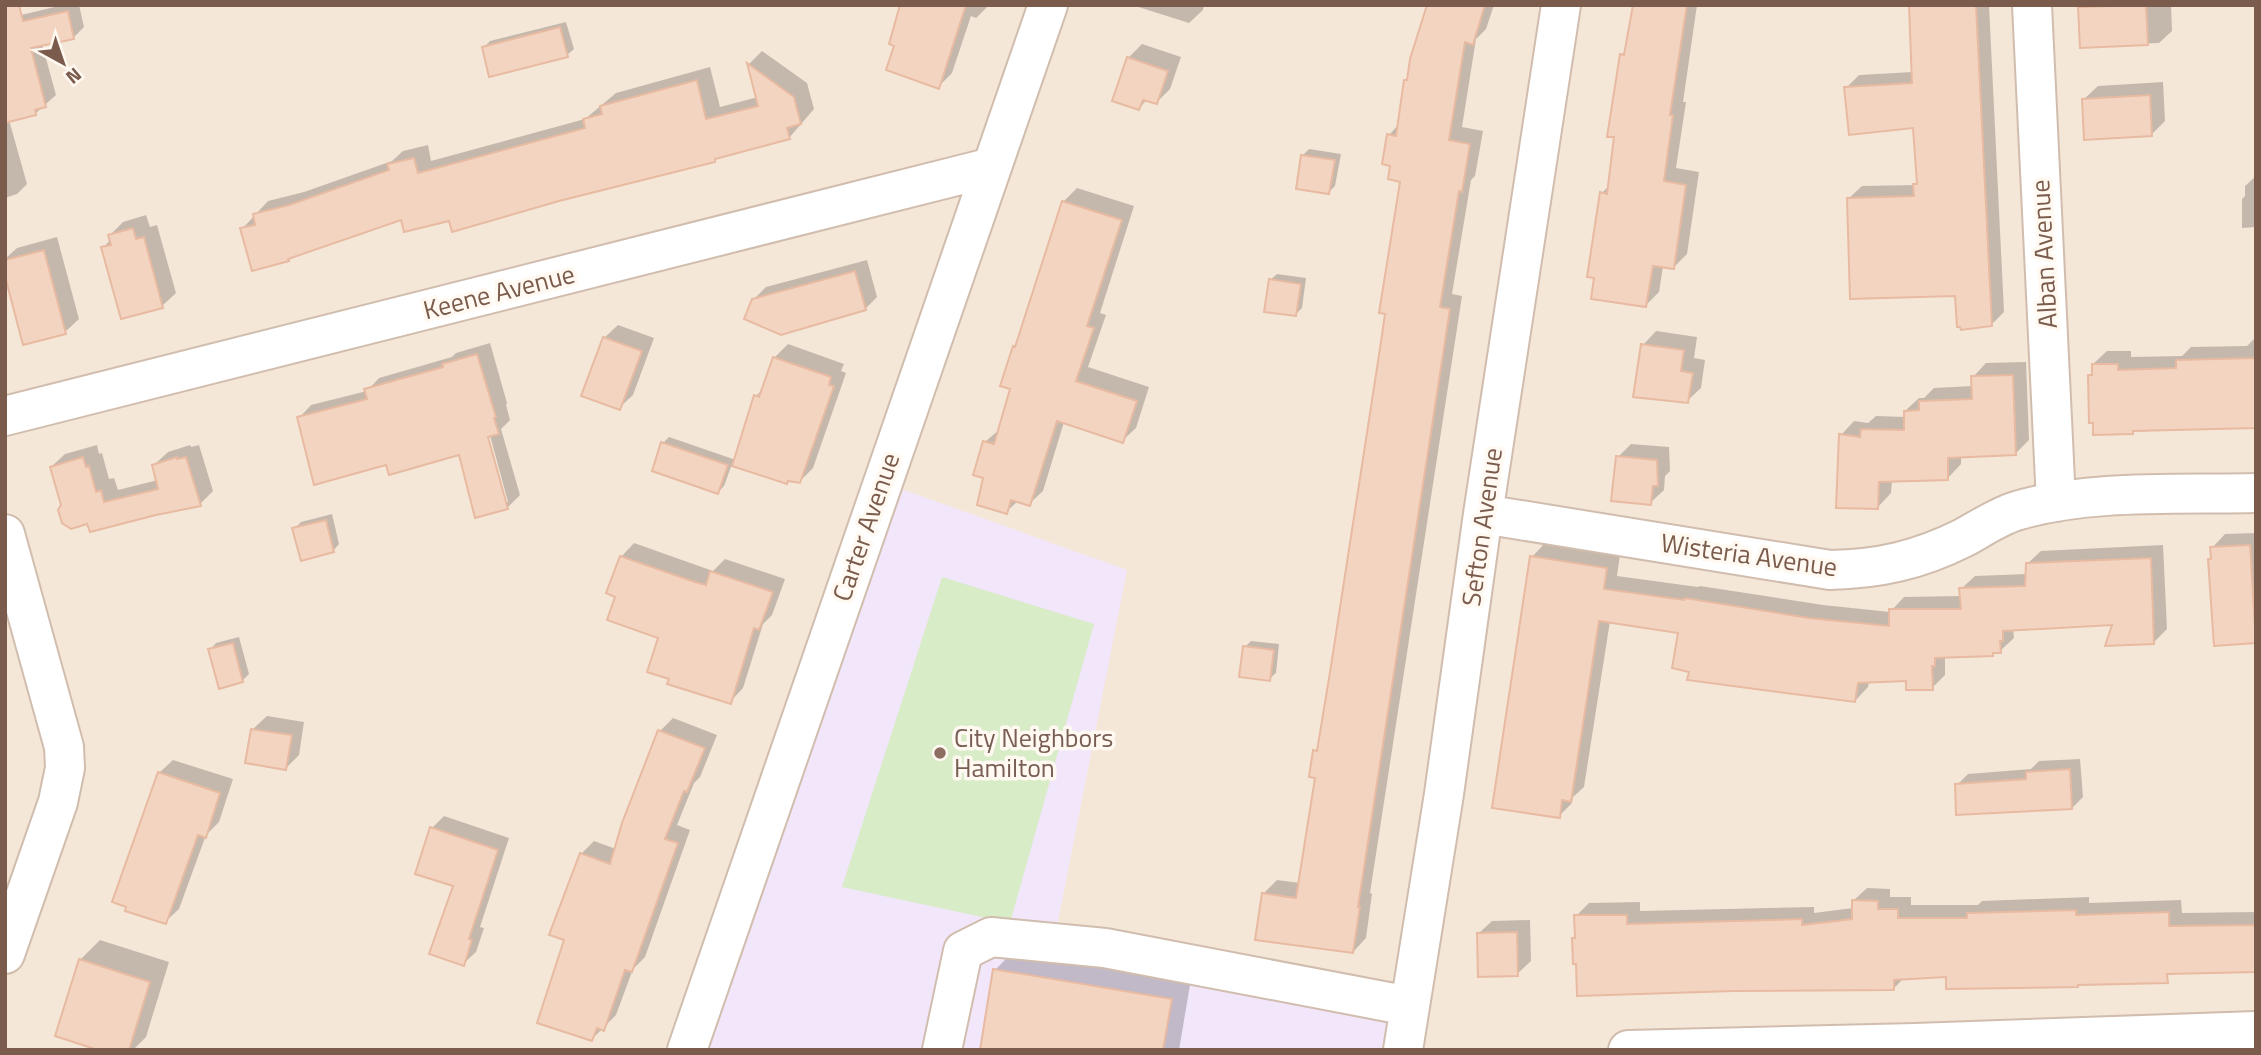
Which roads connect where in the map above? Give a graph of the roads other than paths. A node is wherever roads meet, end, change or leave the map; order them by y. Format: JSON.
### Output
{"nodes":[{"id":1,"x":1048,"y":5,"type":"edge"},
{"id":2,"x":1561,"y":5,"type":"edge"},
{"id":3,"x":2032,"y":5,"type":"edge"},
{"id":4,"x":992,"y":167,"type":"junction"},
{"id":5,"x":5,"y":416,"type":"edge"},
{"id":6,"x":2256,"y":493,"type":"edge"},
{"id":7,"x":2056,"y":502,"type":"junction"},
{"id":8,"x":1483,"y":514,"type":"junction"},
{"id":9,"x":5,"y":534,"type":"edge"},
{"id":10,"x":5,"y":954,"type":"edge"},
{"id":11,"x":1409,"y":1006,"type":"junction"},
{"id":12,"x":2256,"y":1031,"type":"edge"},
{"id":13,"x":687,"y":1050,"type":"edge"},
{"id":14,"x":942,"y":1050,"type":"edge"},
{"id":15,"x":1403,"y":1050,"type":"edge"},
{"id":16,"x":1628,"y":1050,"type":"edge"}],
"edges":[{"from":1,"to":4,"type":"street","name":"Carter Avenue"},
{"from":2,"to":8,"type":"street","name":"Sefton Avenue"},
{"from":3,"to":7,"type":"street","name":"Alban Avenue"},
{"from":4,"to":5,"type":"street","name":"Keene Avenue"},
{"from":4,"to":13,"type":"street","name":"Carter Avenue"},
{"from":6,"to":7,"type":"street","name":"Wisteria Avenue"},
{"from":7,"to":8,"type":"street","name":"Wisteria Avenue"},
{"from":8,"to":11,"type":"street","name":"Sefton Avenue"},
{"from":9,"to":10,"type":"street"},
{"from":11,"to":14,"type":"street"},
{"from":11,"to":15,"type":"street","name":"Sefton Avenue"},
{"from":12,"to":16,"type":"street"}]}
